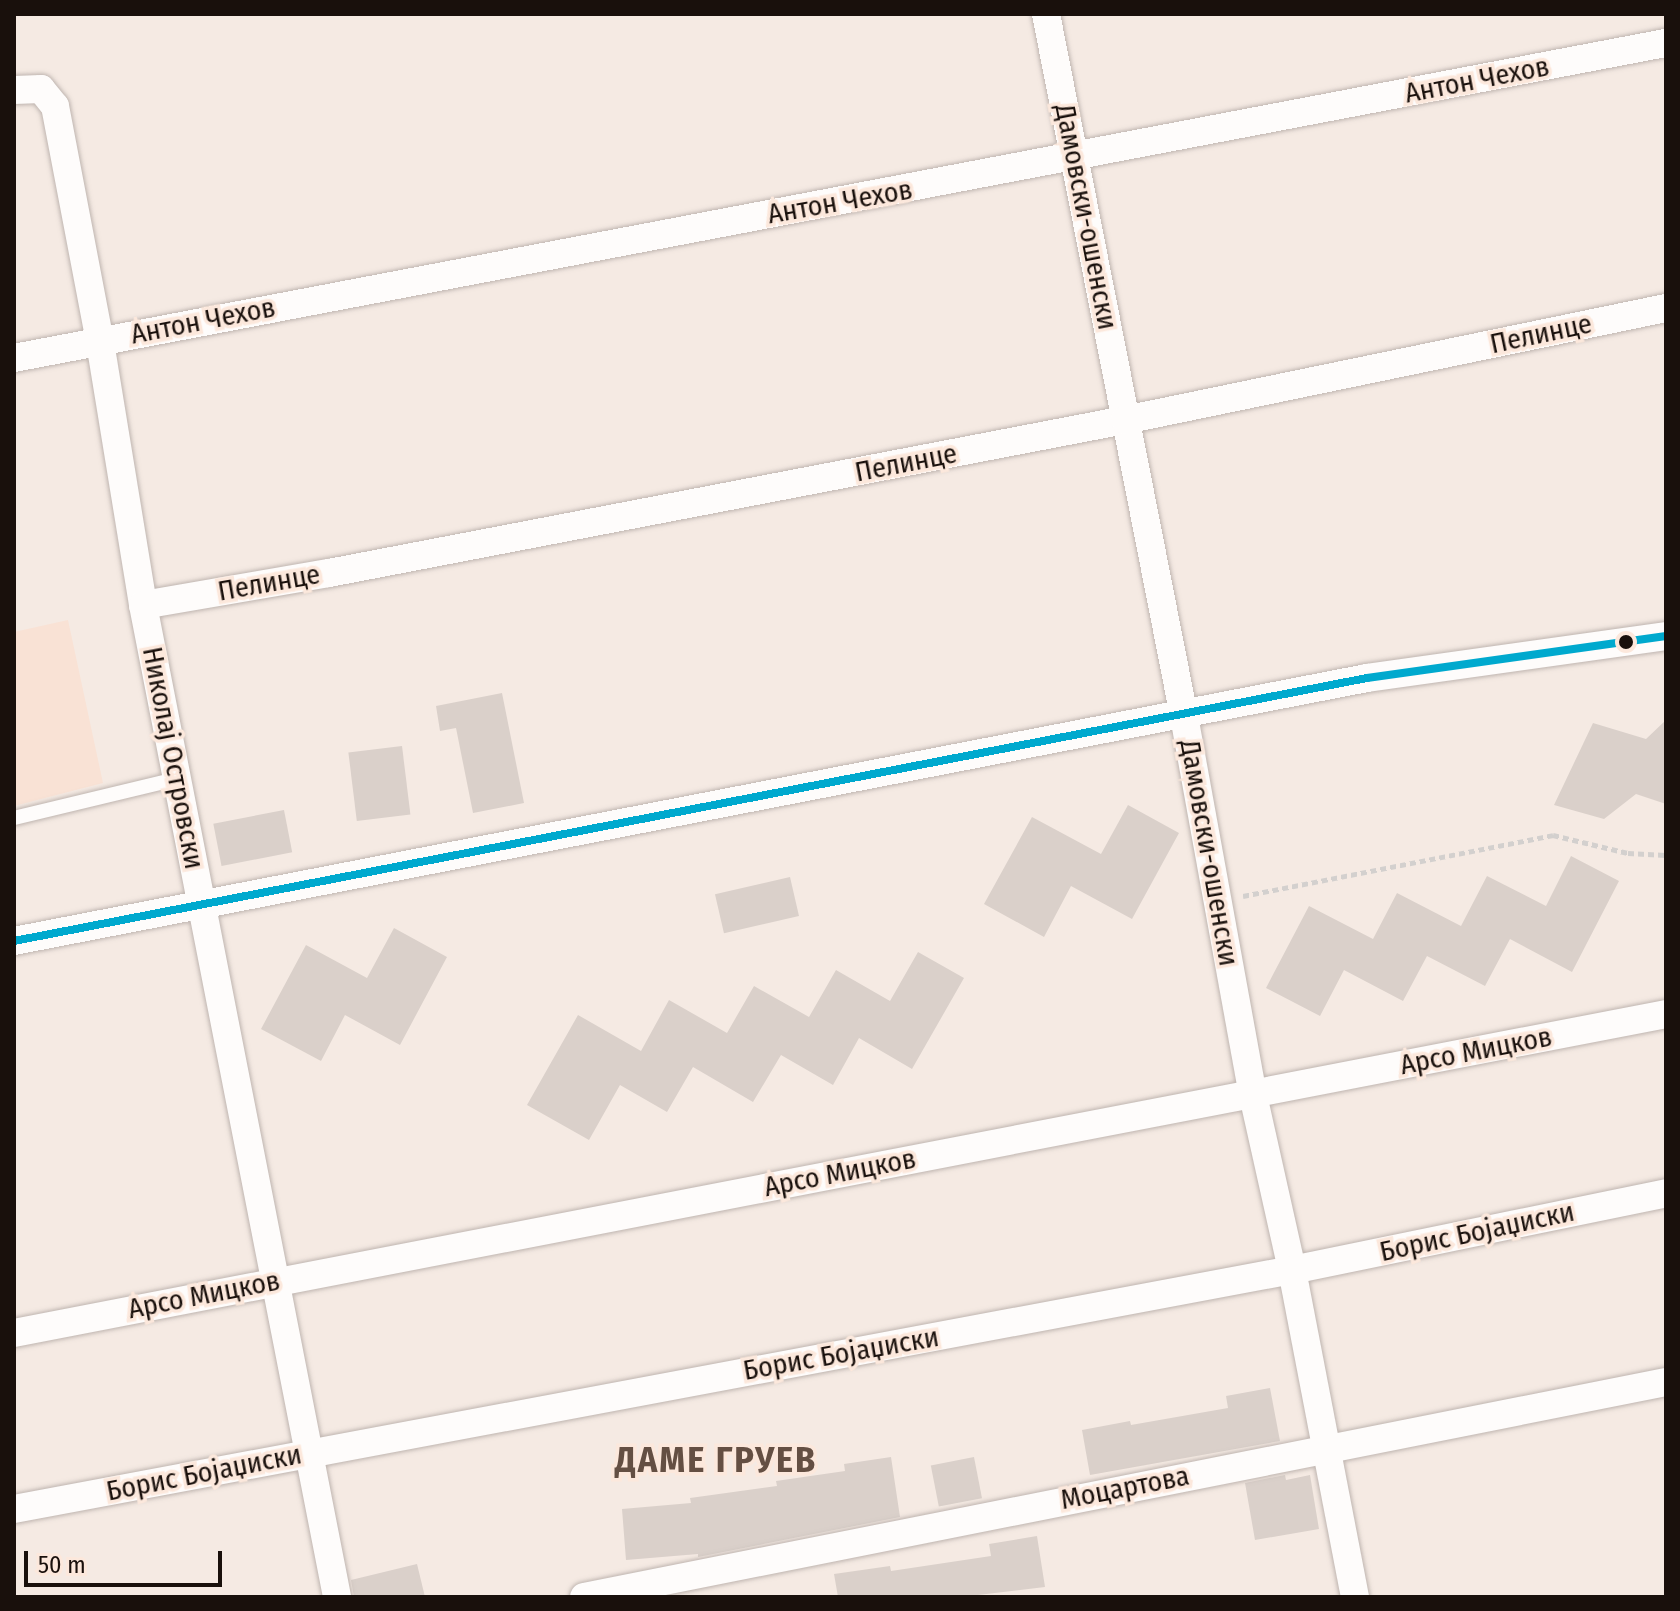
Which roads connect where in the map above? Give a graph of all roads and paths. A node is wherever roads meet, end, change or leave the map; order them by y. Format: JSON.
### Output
{"nodes":[{"id":1,"x":1046,"y":14,"type":"edge"},
{"id":2,"x":1666,"y":43,"type":"edge"},
{"id":3,"x":14,"y":90,"type":"edge"},
{"id":4,"x":1076,"y":158,"type":"junction"},
{"id":5,"x":1666,"y":308,"type":"edge"},
{"id":6,"x":100,"y":342,"type":"junction"},
{"id":7,"x":14,"y":358,"type":"edge"},
{"id":8,"x":1125,"y":420,"type":"junction"},
{"id":9,"x":143,"y":605,"type":"junction"},
{"id":10,"x":1666,"y":636,"type":"edge"},
{"id":11,"x":1184,"y":716,"type":"junction"},
{"id":12,"x":177,"y":779,"type":"junction"},
{"id":13,"x":14,"y":818,"type":"edge"},
{"id":14,"x":1666,"y":855,"type":"edge"},
{"id":15,"x":1218,"y":900,"type":"junction"},
{"id":16,"x":202,"y":906,"type":"junction"},
{"id":17,"x":14,"y":941,"type":"edge"},
{"id":18,"x":1666,"y":1014,"type":"edge"},
{"id":19,"x":1253,"y":1095,"type":"junction"},
{"id":20,"x":1666,"y":1193,"type":"edge"},
{"id":21,"x":1292,"y":1270,"type":"junction"},
{"id":22,"x":274,"y":1281,"type":"junction"},
{"id":23,"x":14,"y":1333,"type":"edge"},
{"id":24,"x":1666,"y":1382,"type":"edge"},
{"id":25,"x":1324,"y":1448,"type":"junction"},
{"id":26,"x":310,"y":1452,"type":"junction"},
{"id":27,"x":14,"y":1509,"type":"edge"},
{"id":28,"x":337,"y":1597,"type":"edge"},
{"id":29,"x":584,"y":1597,"type":"edge"},
{"id":30,"x":1355,"y":1597,"type":"edge"}],
"edges":[{"from":1,"to":4,"type":"street","name":"Дамовски-ошенски"},
{"from":2,"to":4,"type":"street","name":"Антон Чехов"},
{"from":3,"to":6,"type":"street","name":"Николај Островски"},
{"from":4,"to":6,"type":"street","name":"Антон Чехов"},
{"from":4,"to":8,"type":"street","name":"Дамовски-ошенски"},
{"from":5,"to":8,"type":"street","name":"Пелинце"},
{"from":6,"to":7,"type":"street","name":"Антон Чехов"},
{"from":6,"to":9,"type":"street","name":"Николај Островски"},
{"from":8,"to":9,"type":"street","name":"Пелинце"},
{"from":8,"to":11,"type":"street","name":"Дамовски-ошенски"},
{"from":9,"to":12,"type":"street","name":"Николај Островски"},
{"from":10,"to":11,"type":"street"},
{"from":11,"to":15,"type":"street","name":"Дамовски-ошенски"},
{"from":11,"to":16,"type":"street"},
{"from":12,"to":13,"type":"lane"},
{"from":12,"to":16,"type":"street","name":"Николај Островски"},
{"from":14,"to":15,"type":"path"},
{"from":15,"to":19,"type":"street","name":"Дамовски-ошенски"},
{"from":16,"to":17,"type":"street"},
{"from":16,"to":22,"type":"street","name":"Николај Островски"},
{"from":18,"to":19,"type":"street","name":"Арсо Мицков"},
{"from":19,"to":21,"type":"street","name":"Дамовски-ошенски"},
{"from":19,"to":22,"type":"street","name":"Арсо Мицков"},
{"from":20,"to":21,"type":"street","name":"Борис Бојаџиски"},
{"from":21,"to":25,"type":"street","name":"Дамовски-ошенски"},
{"from":21,"to":26,"type":"street","name":"Борис Бојаџиски"},
{"from":22,"to":23,"type":"street","name":"Арсо Мицков"},
{"from":22,"to":26,"type":"street","name":"Николај Островски"},
{"from":24,"to":25,"type":"street","name":"Моцартова"},
{"from":25,"to":29,"type":"street","name":"Моцартова"},
{"from":25,"to":30,"type":"street","name":"Дамовски-ошенски"},
{"from":26,"to":27,"type":"street","name":"Борис Бојаџиски"},
{"from":26,"to":28,"type":"street","name":"Николај Островски"}]}
